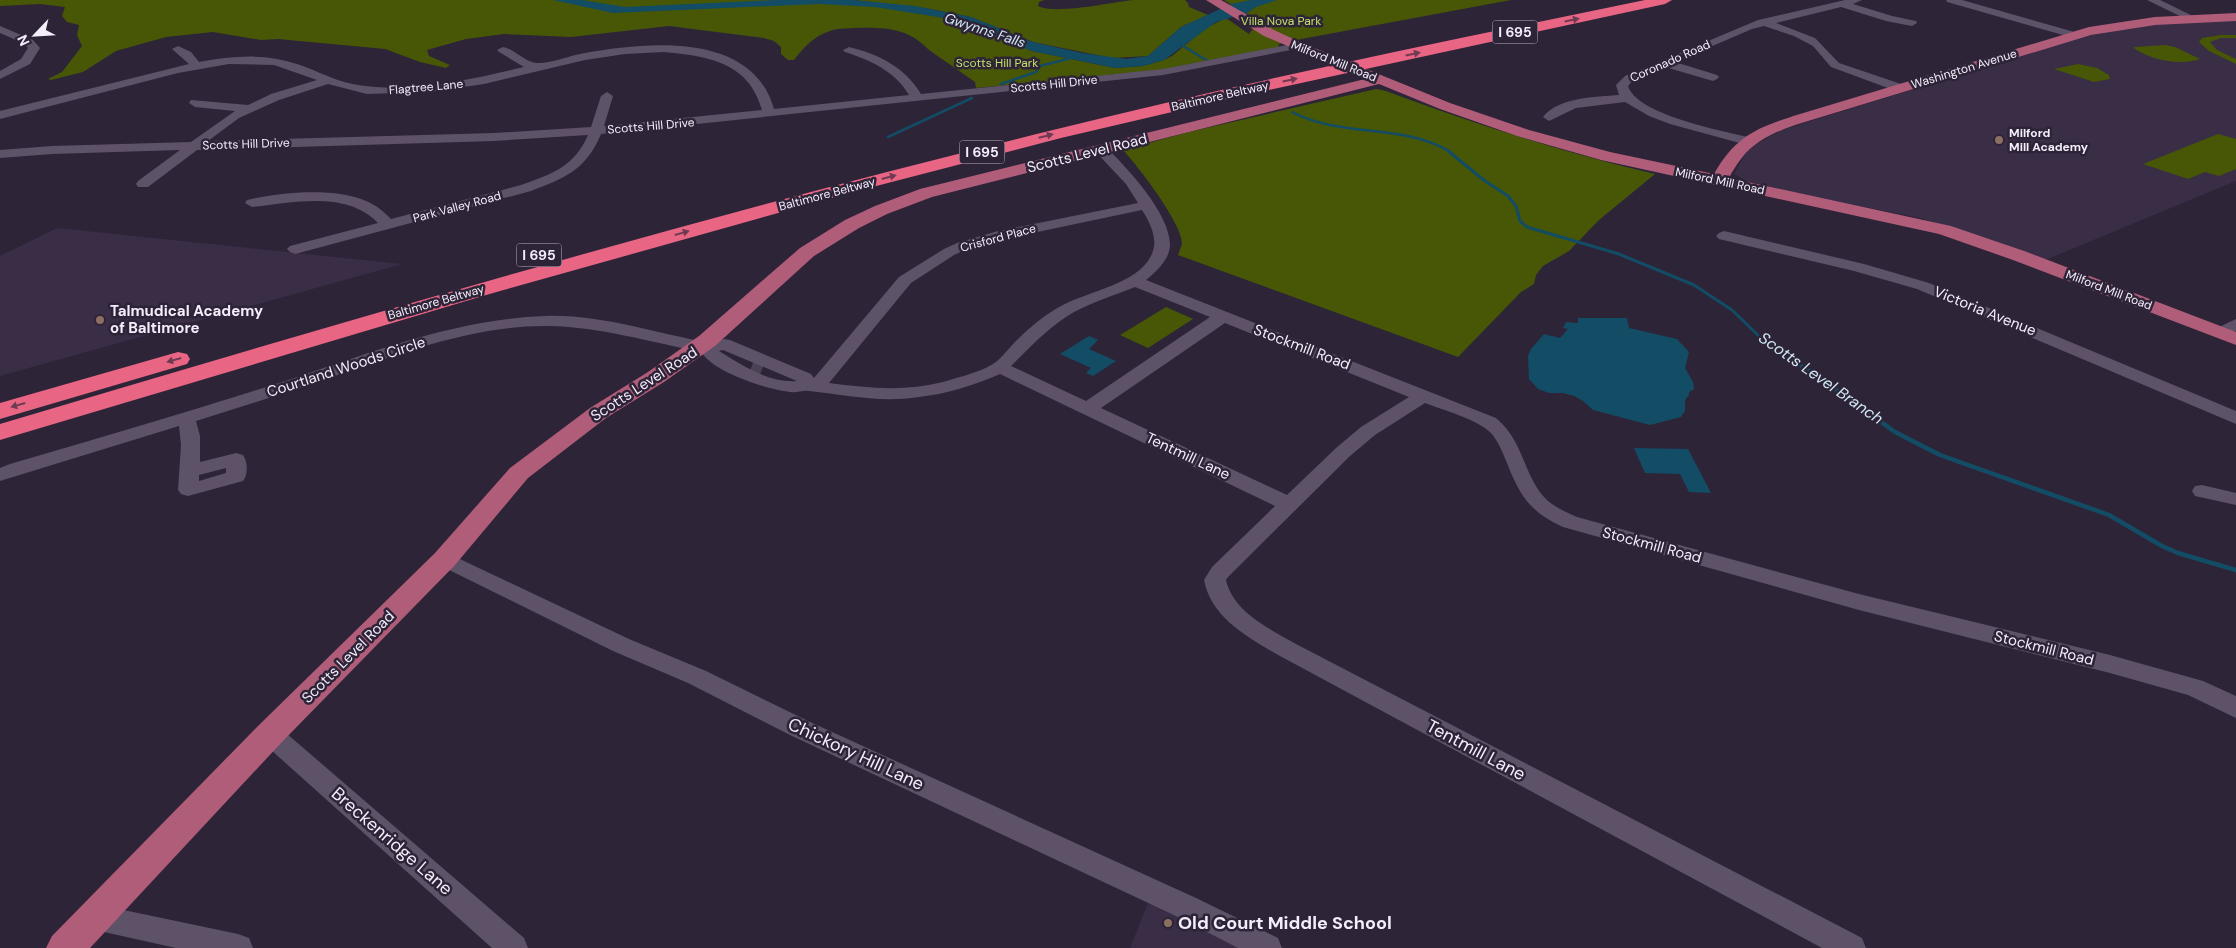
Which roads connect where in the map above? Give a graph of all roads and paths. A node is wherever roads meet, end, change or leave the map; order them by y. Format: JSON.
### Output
{"nodes":[{"id":1,"x":1606,"y":0,"type":"edge"},
{"id":2,"x":1665,"y":0,"type":"edge"},
{"id":3,"x":1857,"y":0,"type":"edge"},
{"id":4,"x":1951,"y":0,"type":"edge"},
{"id":5,"x":2152,"y":0,"type":"edge"},
{"id":6,"x":1218,"y":3,"type":"edge"},
{"id":7,"x":1842,"y":4,"type":"junction"},
{"id":8,"x":2236,"y":17,"type":"edge"},
{"id":9,"x":2192,"y":18,"type":"junction"},
{"id":10,"x":1762,"y":22,"type":"junction"},
{"id":11,"x":1912,"y":23,"type":"dead end"},
{"id":12,"x":0,"y":29,"type":"edge"},
{"id":13,"x":2074,"y":35,"type":"junction"},
{"id":14,"x":1297,"y":46,"type":"junction"},
{"id":15,"x":178,"y":49,"type":"dead end"},
{"id":16,"x":503,"y":50,"type":"dead end"},
{"id":17,"x":849,"y":50,"type":"dead end"},
{"id":18,"x":1664,"y":63,"type":"junction"},
{"id":19,"x":196,"y":65,"type":"junction"},
{"id":20,"x":533,"y":67,"type":"junction"},
{"id":21,"x":0,"y":75,"type":"edge"},
{"id":22,"x":1713,"y":77,"type":"dead end"},
{"id":23,"x":330,"y":80,"type":"junction"},
{"id":24,"x":1379,"y":80,"type":"junction"},
{"id":25,"x":1900,"y":88,"type":"junction"},
{"id":26,"x":607,"y":96,"type":"dead end"},
{"id":27,"x":1626,"y":98,"type":"junction"},
{"id":28,"x":918,"y":99,"type":"junction"},
{"id":29,"x":195,"y":103,"type":"dead end"},
{"id":30,"x":247,"y":108,"type":"junction"},
{"id":31,"x":769,"y":114,"type":"junction"},
{"id":32,"x":0,"y":115,"type":"edge"},
{"id":33,"x":1549,"y":118,"type":"dead end"},
{"id":34,"x":596,"y":131,"type":"junction"},
{"id":35,"x":1747,"y":141,"type":"junction"},
{"id":36,"x":192,"y":146,"type":"junction"},
{"id":37,"x":1100,"y":149,"type":"junction"},
{"id":38,"x":0,"y":154,"type":"edge"},
{"id":39,"x":1719,"y":180,"type":"junction"},
{"id":40,"x":143,"y":184,"type":"dead end"},
{"id":41,"x":252,"y":203,"type":"dead end"},
{"id":42,"x":1147,"y":205,"type":"junction"},
{"id":43,"x":388,"y":225,"type":"junction"},
{"id":44,"x":1724,"y":236,"type":"dead end"},
{"id":45,"x":635,"y":247,"type":"junction"},
{"id":46,"x":295,"y":249,"type":"dead end"},
{"id":47,"x":1135,"y":281,"type":"junction"},
{"id":48,"x":1223,"y":316,"type":"junction"},
{"id":49,"x":2231,"y":332,"type":"edge"},
{"id":50,"x":705,"y":347,"type":"junction"},
{"id":51,"x":727,"y":363,"type":"junction"},
{"id":52,"x":1000,"y":367,"type":"junction"},
{"id":53,"x":780,"y":384,"type":"junction"},
{"id":54,"x":812,"y":386,"type":"junction"},
{"id":55,"x":1425,"y":395,"type":"junction"},
{"id":56,"x":1088,"y":409,"type":"junction"},
{"id":57,"x":0,"y":411,"type":"edge"},
{"id":58,"x":2236,"y":418,"type":"edge"},
{"id":59,"x":186,"y":419,"type":"junction"},
{"id":60,"x":0,"y":432,"type":"edge"},
{"id":61,"x":0,"y":445,"type":"edge"},
{"id":62,"x":189,"y":471,"type":"dead end"},
{"id":63,"x":0,"y":475,"type":"edge"},
{"id":64,"x":2202,"y":491,"type":"dead end"},
{"id":65,"x":2236,"y":499,"type":"edge"},
{"id":66,"x":1288,"y":504,"type":"junction"},
{"id":67,"x":445,"y":558,"type":"junction"},
{"id":68,"x":2232,"y":706,"type":"edge"},
{"id":69,"x":270,"y":734,"type":"junction"},
{"id":70,"x":95,"y":917,"type":"junction"},
{"id":71,"x":65,"y":948,"type":"edge"},
{"id":72,"x":238,"y":948,"type":"edge"},
{"id":73,"x":513,"y":948,"type":"edge"},
{"id":74,"x":1268,"y":948,"type":"edge"},
{"id":75,"x":1851,"y":948,"type":"edge"}],
"edges":[{"from":1,"to":57,"type":"highway","name":"Baltimore Beltway","number":"I 695","one_way":true},
{"from":45,"to":2,"type":"highway","name":"Baltimore Beltway","number":"I 695","one_way":true},
{"from":3,"to":7,"type":"street","name":"Coronado Road"},
{"from":4,"to":13,"type":"street"},
{"from":5,"to":9,"type":"street"},
{"from":6,"to":14,"type":"main road","name":"Milford Mill Road"},
{"from":7,"to":10,"type":"street","name":"Coronado Road"},
{"from":7,"to":11,"type":"street"},
{"from":8,"to":9,"type":"main road","name":"Washington Avenue"},
{"from":9,"to":13,"type":"main road","name":"Washington Avenue"},
{"from":10,"to":18,"type":"street","name":"Coronado Road"},
{"from":10,"to":25,"type":"street"},
{"from":12,"to":21,"type":"street"},
{"from":13,"to":25,"type":"main road","name":"Washington Avenue"},
{"from":14,"to":24,"type":"main road","name":"Milford Mill Road"},
{"from":14,"to":28,"type":"street","name":"Scotts Hill Drive"},
{"from":15,"to":19,"type":"street"},
{"from":16,"to":20,"type":"street"},
{"from":17,"to":28,"type":"street"},
{"from":18,"to":22,"type":"street"},
{"from":18,"to":27,"type":"street","name":"Coronado Road"},
{"from":19,"to":23,"type":"street","name":"Flagtree Lane"},
{"from":19,"to":32,"type":"street","name":"Flagtree Lane"},
{"from":20,"to":23,"type":"street","name":"Flagtree Lane"},
{"from":20,"to":31,"type":"street","name":"Flagtree Lane"},
{"from":23,"to":30,"type":"street"},
{"from":24,"to":37,"type":"main road","name":"Scotts Level Road"},
{"from":24,"to":39,"type":"main road","name":"Milford Mill Road"},
{"from":25,"to":35,"type":"main road","name":"Washington Avenue"},
{"from":26,"to":34,"type":"street","name":"Park Valley Road"},
{"from":27,"to":33,"type":"street"},
{"from":27,"to":35,"type":"street","name":"Coronado Road"},
{"from":28,"to":31,"type":"street","name":"Scotts Hill Drive"},
{"from":29,"to":30,"type":"street"},
{"from":30,"to":36,"type":"street"},
{"from":31,"to":34,"type":"street","name":"Scotts Hill Drive"},
{"from":34,"to":36,"type":"street","name":"Scotts Hill Drive"},
{"from":34,"to":43,"type":"street","name":"Park Valley Road"},
{"from":35,"to":39,"type":"main road","name":"Washington Avenue"},
{"from":36,"to":38,"type":"street","name":"Scotts Hill Drive"},
{"from":36,"to":40,"type":"street"},
{"from":37,"to":42,"type":"street"},
{"from":37,"to":50,"type":"main road","name":"Scotts Level Road"},
{"from":39,"to":49,"type":"main road","name":"Milford Mill Road"},
{"from":41,"to":43,"type":"street"},
{"from":42,"to":47,"type":"street"},
{"from":42,"to":54,"type":"street","name":"Crisford Place"},
{"from":43,"to":46,"type":"street","name":"Park Valley Road"},
{"from":44,"to":58,"type":"street","name":"Victoria Avenue"},
{"from":45,"to":60,"type":"highway","name":"Baltimore Beltway","number":"I 695"},
{"from":45,"to":61,"type":"highway"},
{"from":47,"to":48,"type":"street","name":"Stockmill Road"},
{"from":47,"to":52,"type":"street"},
{"from":48,"to":55,"type":"street","name":"Stockmill Road"},
{"from":48,"to":56,"type":"street"},
{"from":50,"to":51,"type":"street"},
{"from":50,"to":54,"type":"street","name":"Courtland Woods Circle"},
{"from":50,"to":59,"type":"street","name":"Courtland Woods Circle"},
{"from":50,"to":67,"type":"main road","name":"Scotts Level Road"},
{"from":51,"to":53,"type":"street"},
{"from":51,"to":53,"type":"street"},
{"from":52,"to":54,"type":"street"},
{"from":52,"to":56,"type":"street","name":"Tentmill Lane"},
{"from":53,"to":54,"type":"street"},
{"from":55,"to":66,"type":"street","name":"Tentmill Lane"},
{"from":55,"to":68,"type":"street","name":"Stockmill Road"},
{"from":56,"to":66,"type":"street","name":"Tentmill Lane"},
{"from":59,"to":62,"type":"street"},
{"from":59,"to":63,"type":"street","name":"Courtland Woods Circle"},
{"from":64,"to":65,"type":"street"},
{"from":66,"to":75,"type":"street","name":"Tentmill Lane"},
{"from":67,"to":69,"type":"main road","name":"Scotts Level Road"},
{"from":67,"to":74,"type":"street","name":"Chickory Hill Lane"},
{"from":69,"to":70,"type":"main road","name":"Scotts Level Road"},
{"from":69,"to":73,"type":"street","name":"Breckenridge Lane"},
{"from":70,"to":71,"type":"main road","name":"Scotts Level Road"},
{"from":70,"to":72,"type":"street"}]}
